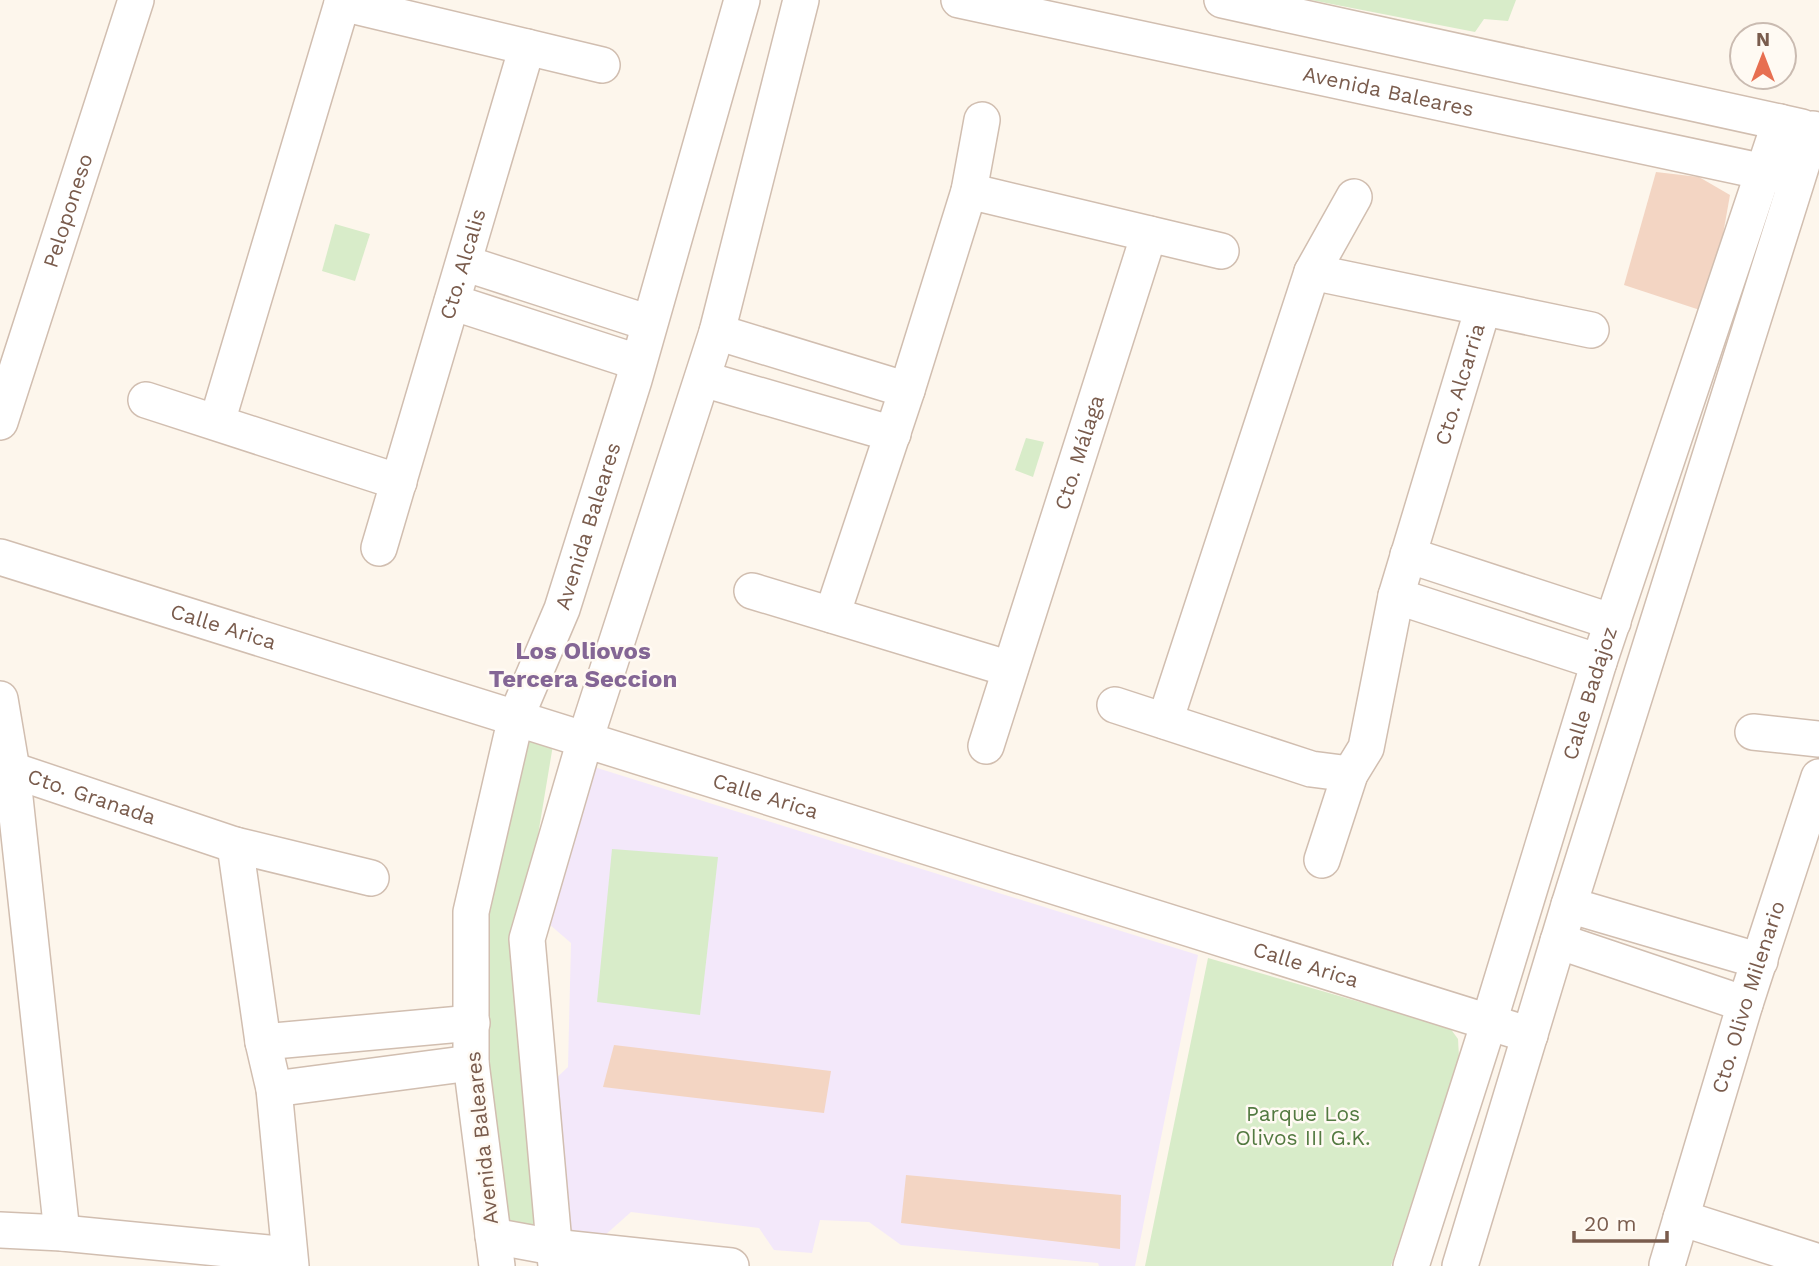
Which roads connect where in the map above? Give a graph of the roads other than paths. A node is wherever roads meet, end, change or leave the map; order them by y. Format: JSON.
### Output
{"nodes":[{"id":1,"x":136,"y":0,"type":"edge"},
{"id":2,"x":743,"y":0,"type":"edge"},
{"id":3,"x":801,"y":0,"type":"edge"},
{"id":4,"x":960,"y":0,"type":"edge"},
{"id":5,"x":1222,"y":0,"type":"edge"},
{"id":6,"x":342,"y":1,"type":"edge"},
{"id":7,"x":527,"y":47,"type":"junction"},
{"id":8,"x":602,"y":65,"type":"dead end"},
{"id":9,"x":982,"y":120,"type":"dead end"},
{"id":10,"x":1804,"y":127,"type":"edge"},
{"id":11,"x":1764,"y":173,"type":"junction"},
{"id":12,"x":1809,"y":180,"type":"edge"},
{"id":13,"x":969,"y":191,"type":"junction"},
{"id":14,"x":1354,"y":197,"type":"dead end"},
{"id":15,"x":1149,"y":234,"type":"junction"},
{"id":16,"x":1221,"y":251,"type":"dead end"},
{"id":17,"x":464,"y":263,"type":"junction"},
{"id":18,"x":1312,"y":272,"type":"junction"},
{"id":19,"x":452,"y":302,"type":"junction"},
{"id":20,"x":1483,"y":308,"type":"junction"},
{"id":21,"x":649,"y":323,"type":"junction"},
{"id":22,"x":1591,"y":330,"type":"dead end"},
{"id":23,"x":717,"y":332,"type":"junction"},
{"id":24,"x":637,"y":362,"type":"junction"},
{"id":25,"x":1696,"y":374,"type":"junction"},
{"id":26,"x":703,"y":379,"type":"junction"},
{"id":27,"x":1733,"y":385,"type":"junction"},
{"id":28,"x":907,"y":390,"type":"junction"},
{"id":29,"x":146,"y":400,"type":"dead end"},
{"id":30,"x":0,"y":422,"type":"edge"},
{"id":31,"x":217,"y":422,"type":"junction"},
{"id":32,"x":893,"y":433,"type":"junction"},
{"id":33,"x":399,"y":482,"type":"junction"},
{"id":34,"x":379,"y":548,"type":"dead end"},
{"id":35,"x":1408,"y":555,"type":"junction"},
{"id":36,"x":0,"y":557,"type":"edge"},
{"id":37,"x":752,"y":591,"type":"dead end"},
{"id":38,"x":1396,"y":596,"type":"junction"},
{"id":39,"x":832,"y":615,"type":"junction"},
{"id":40,"x":1613,"y":622,"type":"junction"},
{"id":41,"x":1599,"y":662,"type":"junction"},
{"id":42,"x":1010,"y":670,"type":"junction"},
{"id":43,"x":0,"y":699,"type":"edge"},
{"id":44,"x":1115,"y":705,"type":"dead end"},
{"id":45,"x":516,"y":717,"type":"junction"},
{"id":46,"x":1165,"y":722,"type":"junction"},
{"id":47,"x":1753,"y":732,"type":"dead end"},
{"id":48,"x":1819,"y":739,"type":"edge"},
{"id":49,"x":585,"y":740,"type":"junction"},
{"id":50,"x":986,"y":746,"type":"dead end"},
{"id":51,"x":12,"y":770,"type":"junction"},
{"id":52,"x":1350,"y":774,"type":"junction"},
{"id":53,"x":1819,"y":776,"type":"edge"},
{"id":54,"x":235,"y":845,"type":"junction"},
{"id":55,"x":1322,"y":860,"type":"dead end"},
{"id":56,"x":372,"y":878,"type":"dead end"},
{"id":57,"x":1569,"y":905,"type":"junction"},
{"id":58,"x":1558,"y":941,"type":"junction"},
{"id":59,"x":1760,"y":961,"type":"junction"},
{"id":60,"x":1745,"y":1004,"type":"junction"},
{"id":61,"x":1489,"y":1022,"type":"junction"},
{"id":62,"x":472,"y":1023,"type":"junction"},
{"id":63,"x":1530,"y":1035,"type":"junction"},
{"id":64,"x":263,"y":1042,"type":"junction"},
{"id":65,"x":471,"y":1063,"type":"junction"},
{"id":66,"x":274,"y":1089,"type":"junction"},
{"id":67,"x":1681,"y":1218,"type":"junction"},
{"id":68,"x":0,"y":1230,"type":"edge"},
{"id":69,"x":62,"y":1233,"type":"junction"},
{"id":70,"x":495,"y":1251,"type":"edge"},
{"id":71,"x":555,"y":1257,"type":"edge"},
{"id":72,"x":290,"y":1260,"type":"edge"},
{"id":73,"x":1819,"y":1262,"type":"edge"},
{"id":74,"x":1667,"y":1265,"type":"edge"},
{"id":75,"x":731,"y":1266,"type":"edge"},
{"id":76,"x":1411,"y":1266,"type":"edge"},
{"id":77,"x":1460,"y":1266,"type":"edge"}],
"edges":[{"from":1,"to":30,"type":"street","name":"Peloponeso"},
{"from":2,"to":21,"type":"street","name":"Avenida Baleares"},
{"from":3,"to":23,"type":"street"},
{"from":4,"to":11,"type":"street","name":"Avenida Baleares"},
{"from":5,"to":10,"type":"street"},
{"from":6,"to":7,"type":"street"},
{"from":6,"to":31,"type":"street"},
{"from":7,"to":8,"type":"street"},
{"from":7,"to":17,"type":"street","name":"Cto. Alcalis"},
{"from":9,"to":13,"type":"street"},
{"from":10,"to":11,"type":"street","name":"Calle Badajoz"},
{"from":10,"to":12,"type":"street","name":"Calle Badajoz"},
{"from":11,"to":12,"type":"street","name":"Avenida Baleares"},
{"from":11,"to":25,"type":"street","name":"Calle Badajoz"},
{"from":12,"to":27,"type":"street","name":"Calle Badajoz"},
{"from":13,"to":15,"type":"street"},
{"from":13,"to":28,"type":"street"},
{"from":14,"to":18,"type":"street"},
{"from":15,"to":16,"type":"street"},
{"from":15,"to":42,"type":"street","name":"Cto. Málaga"},
{"from":17,"to":19,"type":"street","name":"Cto. Alcalis"},
{"from":17,"to":21,"type":"street"},
{"from":18,"to":20,"type":"street","name":"Cto. Alcarria"},
{"from":18,"to":46,"type":"street"},
{"from":19,"to":24,"type":"street"},
{"from":19,"to":33,"type":"street","name":"Cto. Alcalis"},
{"from":20,"to":22,"type":"street"},
{"from":20,"to":35,"type":"street","name":"Cto. Alcarria"},
{"from":21,"to":24,"type":"street","name":"Avenida Baleares"},
{"from":23,"to":26,"type":"street"},
{"from":23,"to":28,"type":"street"},
{"from":24,"to":45,"type":"street","name":"Avenida Baleares"},
{"from":25,"to":27,"type":"street"},
{"from":25,"to":40,"type":"street","name":"Calle Badajoz"},
{"from":26,"to":32,"type":"street"},
{"from":26,"to":49,"type":"street"},
{"from":27,"to":57,"type":"street","name":"Calle Badajoz"},
{"from":28,"to":32,"type":"street"},
{"from":29,"to":31,"type":"street"},
{"from":31,"to":33,"type":"street"},
{"from":32,"to":39,"type":"street"},
{"from":33,"to":34,"type":"street","name":"Cto. Alcalis"},
{"from":35,"to":38,"type":"street","name":"Cto. Alcarria"},
{"from":35,"to":40,"type":"street"},
{"from":36,"to":45,"type":"street","name":"Calle Arica"},
{"from":37,"to":39,"type":"street"},
{"from":38,"to":41,"type":"street"},
{"from":38,"to":52,"type":"street","name":"Cto. Alcarria"},
{"from":39,"to":42,"type":"street"},
{"from":40,"to":41,"type":"street","name":"Calle Badajoz"},
{"from":41,"to":61,"type":"street","name":"Calle Badajoz"},
{"from":42,"to":50,"type":"street","name":"Cto. Málaga"},
{"from":43,"to":51,"type":"street"},
{"from":44,"to":46,"type":"street"},
{"from":45,"to":49,"type":"street","name":"Calle Arica"},
{"from":45,"to":62,"type":"street","name":"Avenida Baleares"},
{"from":46,"to":52,"type":"street"},
{"from":47,"to":48,"type":"street"},
{"from":49,"to":61,"type":"street","name":"Calle Arica"},
{"from":49,"to":71,"type":"street"},
{"from":51,"to":54,"type":"street","name":"Cto. Granada"},
{"from":51,"to":69,"type":"street","name":"Cto. Granada"},
{"from":52,"to":55,"type":"street","name":"Cto. Alcarria"},
{"from":53,"to":59,"type":"street","name":"Cto. Olivo Milenario"},
{"from":54,"to":56,"type":"street","name":"Cto. Granada"},
{"from":54,"to":64,"type":"street"},
{"from":57,"to":58,"type":"street","name":"Calle Badajoz"},
{"from":57,"to":59,"type":"street"},
{"from":58,"to":60,"type":"street"},
{"from":58,"to":63,"type":"street","name":"Calle Badajoz"},
{"from":59,"to":60,"type":"street","name":"Cto. Olivo Milenario"},
{"from":60,"to":67,"type":"street","name":"Cto. Olivo Milenario"},
{"from":61,"to":63,"type":"street","name":"Calle Arica"},
{"from":61,"to":76,"type":"street","name":"Calle Badajoz"},
{"from":62,"to":64,"type":"street"},
{"from":62,"to":65,"type":"street","name":"Avenida Baleares"},
{"from":63,"to":77,"type":"street","name":"Calle Badajoz"},
{"from":64,"to":66,"type":"street"},
{"from":65,"to":66,"type":"street"},
{"from":65,"to":70,"type":"street","name":"Avenida Baleares"},
{"from":66,"to":72,"type":"street"},
{"from":67,"to":73,"type":"street"},
{"from":67,"to":74,"type":"street","name":"Cto. Olivo Milenario"},
{"from":68,"to":69,"type":"street"},
{"from":69,"to":72,"type":"street"},
{"from":70,"to":71,"type":"street"},
{"from":71,"to":75,"type":"street"}]}
